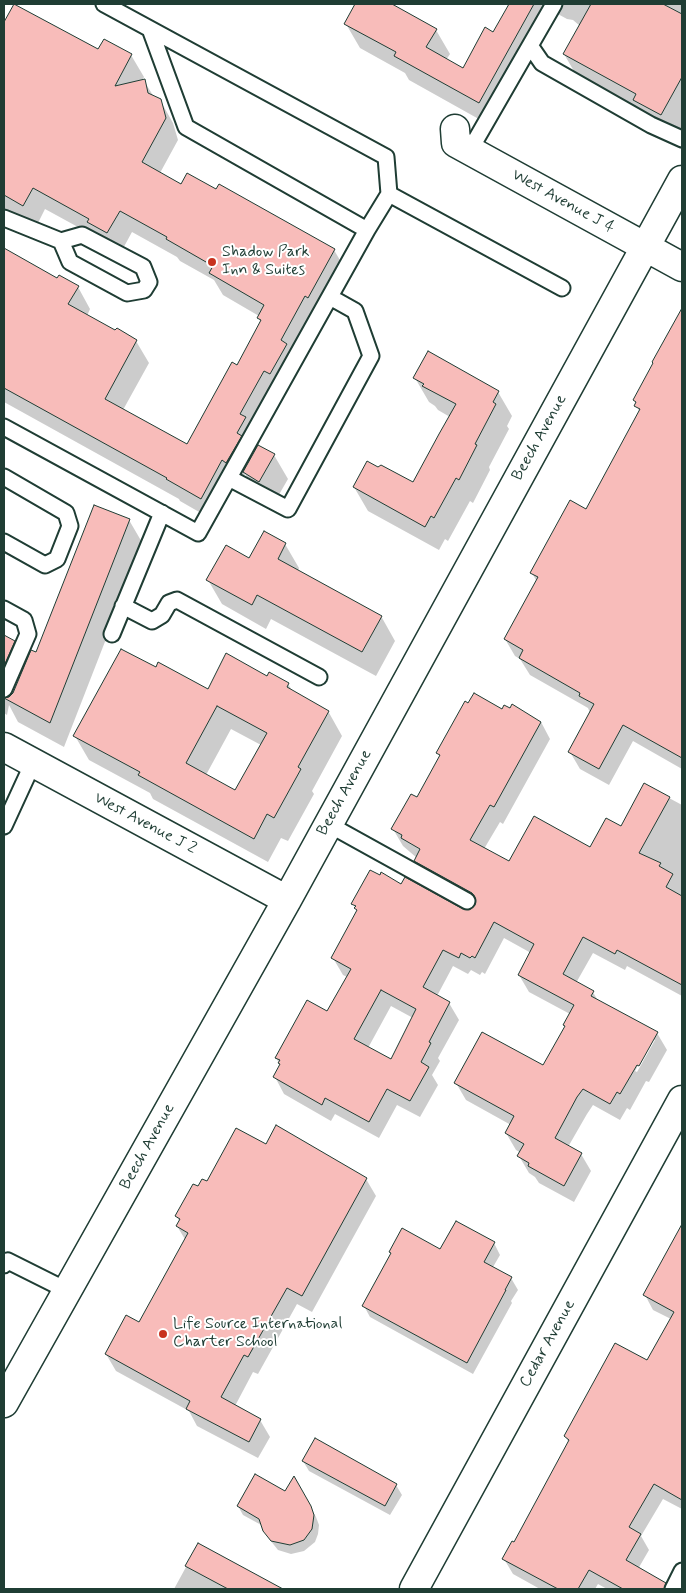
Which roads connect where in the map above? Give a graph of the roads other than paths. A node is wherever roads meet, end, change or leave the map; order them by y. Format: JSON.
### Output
{"nodes":[{"id":1,"x":104,"y":4,"type":"edge"},
{"id":2,"x":554,"y":4,"type":"edge"},
{"id":3,"x":150,"y":29,"type":"junction"},
{"id":4,"x":531,"y":47,"type":"junction"},
{"id":5,"x":682,"y":139,"type":"edge"},
{"id":6,"x":463,"y":140,"type":"joint"},
{"id":7,"x":682,"y":180,"type":"edge"},
{"id":8,"x":389,"y":194,"type":"junction"},
{"id":9,"x":4,"y":218,"type":"edge"},
{"id":10,"x":367,"y":230,"type":"junction"},
{"id":11,"x":61,"y":241,"type":"junction"},
{"id":12,"x":646,"y":247,"type":"junction"},
{"id":13,"x":682,"y":267,"type":"edge"},
{"id":14,"x":562,"y":288,"type":"dead end"},
{"id":15,"x":330,"y":297,"type":"junction"},
{"id":16,"x":4,"y":426,"type":"edge"},
{"id":17,"x":4,"y":477,"type":"edge"},
{"id":18,"x":229,"y":478,"type":"junction"},
{"id":19,"x":162,"y":513,"type":"junction"},
{"id":20,"x":4,"y":542,"type":"edge"},
{"id":21,"x":123,"y":606,"type":"junction"},
{"id":22,"x":4,"y":609,"type":"edge"},
{"id":23,"x":112,"y":634,"type":"dead end"},
{"id":24,"x":319,"y":676,"type":"dead end"},
{"id":25,"x":4,"y":690,"type":"edge"},
{"id":26,"x":4,"y":747,"type":"edge"},
{"id":27,"x":33,"y":763,"type":"junction"},
{"id":28,"x":328,"y":824,"type":"junction"},
{"id":29,"x":4,"y":826,"type":"edge"},
{"id":30,"x":287,"y":900,"type":"junction"},
{"id":31,"x":467,"y":901,"type":"dead end"},
{"id":32,"x":682,"y":1100,"type":"edge"},
{"id":33,"x":4,"y":1265,"type":"edge"},
{"id":34,"x":68,"y":1291,"type":"junction"},
{"id":35,"x":4,"y":1403,"type":"edge"},
{"id":36,"x":682,"y":1571,"type":"edge"},
{"id":37,"x":414,"y":1589,"type":"edge"},
{"id":38,"x":672,"y":1589,"type":"edge"}],
"edges":[{"from":1,"to":3,"type":"lane"},
{"from":2,"to":4,"type":"lane"},
{"from":3,"to":8,"type":"lane"},
{"from":3,"to":10,"type":"lane"},
{"from":4,"to":5,"type":"lane"},
{"from":4,"to":6,"type":"lane"},
{"from":6,"to":12,"type":"street","name":"West Avenue J 4"},
{"from":7,"to":12,"type":"street","name":"Beech Avenue"},
{"from":8,"to":10,"type":"lane"},
{"from":8,"to":14,"type":"lane"},
{"from":9,"to":11,"type":"lane"},
{"from":10,"to":15,"type":"lane"},
{"from":11,"to":11,"type":"lane"},
{"from":12,"to":13,"type":"street","name":"West Avenue J 4"},
{"from":12,"to":28,"type":"street","name":"Beech Avenue"},
{"from":15,"to":18,"type":"lane"},
{"from":15,"to":18,"type":"lane"},
{"from":16,"to":19,"type":"lane"},
{"from":17,"to":20,"type":"lane"},
{"from":18,"to":19,"type":"lane"},
{"from":19,"to":21,"type":"lane"},
{"from":21,"to":23,"type":"lane"},
{"from":21,"to":24,"type":"lane"},
{"from":22,"to":25,"type":"lane"},
{"from":26,"to":27,"type":"street","name":"West Avenue J 2"},
{"from":27,"to":29,"type":"lane"},
{"from":27,"to":30,"type":"street","name":"West Avenue J 2"},
{"from":28,"to":30,"type":"street","name":"Beech Avenue"},
{"from":28,"to":31,"type":"lane"},
{"from":30,"to":34,"type":"street","name":"Beech Avenue"},
{"from":32,"to":37,"type":"street","name":"Cedar Avenue"},
{"from":33,"to":34,"type":"lane"},
{"from":34,"to":35,"type":"street","name":"Beech Avenue"},
{"from":36,"to":38,"type":"lane"}]}
